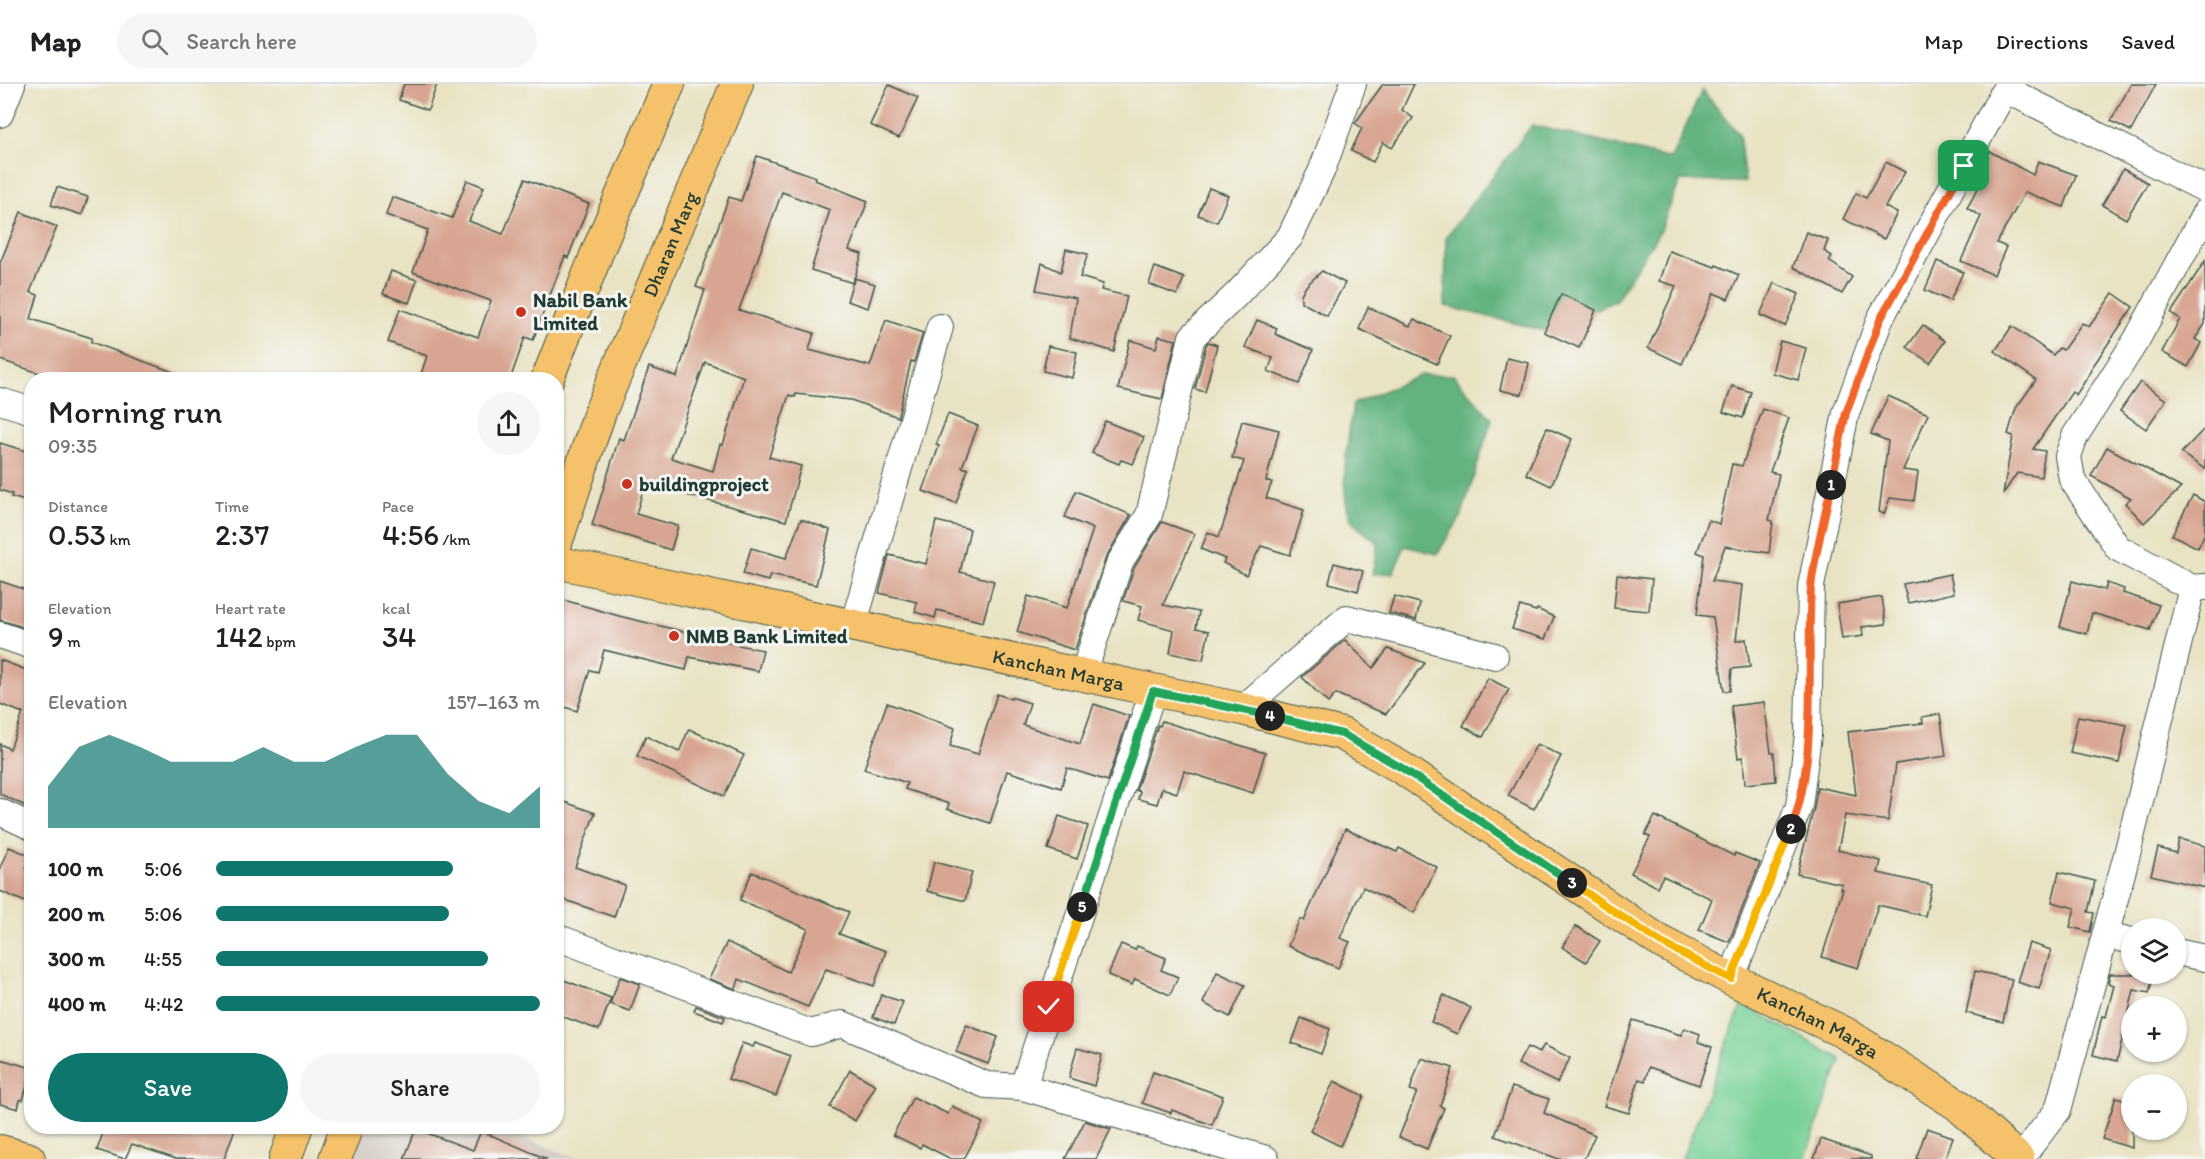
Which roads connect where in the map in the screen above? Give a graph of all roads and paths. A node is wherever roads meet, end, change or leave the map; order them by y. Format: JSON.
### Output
{"nodes":[{"id":1,"x":12,"y":84,"type":"edge"},
{"id":2,"x":669,"y":84,"type":"edge"},
{"id":3,"x":737,"y":84,"type":"edge"},
{"id":4,"x":1353,"y":84,"type":"edge"},
{"id":5,"x":2006,"y":86,"type":"edge"},
{"id":6,"x":0,"y":114,"type":"edge"},
{"id":7,"x":2205,"y":189,"type":"edge"},
{"id":8,"x":2205,"y":213,"type":"edge"},
{"id":9,"x":940,"y":327,"type":"dead end"},
{"id":10,"x":550,"y":372,"type":"edge"},
{"id":11,"x":0,"y":401,"type":"edge"},
{"id":12,"x":24,"y":408,"type":"edge"},
{"id":13,"x":564,"y":519,"type":"edge"},
{"id":14,"x":564,"y":564,"type":"edge"},
{"id":15,"x":2199,"y":587,"type":"edge"},
{"id":16,"x":854,"y":626,"type":"junction"},
{"id":17,"x":0,"y":636,"type":"edge"},
{"id":18,"x":24,"y":644,"type":"edge"},
{"id":19,"x":1495,"y":656,"type":"dead end"},
{"id":20,"x":1083,"y":675,"type":"junction"},
{"id":21,"x":1153,"y":691,"type":"junction"},
{"id":22,"x":1242,"y":709,"type":"junction"},
{"id":23,"x":0,"y":812,"type":"edge"},
{"id":24,"x":24,"y":823,"type":"edge"},
{"id":25,"x":2105,"y":935,"type":"junction"},
{"id":26,"x":2121,"y":939,"type":"edge"},
{"id":27,"x":564,"y":940,"type":"edge"},
{"id":28,"x":2187,"y":954,"type":"edge"},
{"id":29,"x":2205,"y":958,"type":"edge"},
{"id":30,"x":1731,"y":979,"type":"junction"},
{"id":31,"x":1023,"y":1087,"type":"junction"},
{"id":32,"x":294,"y":1134,"type":"edge"},
{"id":33,"x":344,"y":1134,"type":"edge"},
{"id":34,"x":0,"y":1151,"type":"edge"},
{"id":35,"x":29,"y":1159,"type":"edge"},
{"id":36,"x":285,"y":1159,"type":"edge"},
{"id":37,"x":335,"y":1159,"type":"edge"},
{"id":38,"x":1266,"y":1159,"type":"edge"},
{"id":39,"x":2019,"y":1159,"type":"edge"}],
"edges":[{"from":1,"to":6,"type":"street"},
{"from":2,"to":10,"type":"main road"},
{"from":3,"to":13,"type":"main road","name":"Dharan Marg"},
{"from":4,"to":20,"type":"street"},
{"from":5,"to":7,"type":"street"},
{"from":5,"to":30,"type":"street"},
{"from":8,"to":15,"type":"street"},
{"from":9,"to":16,"type":"street"},
{"from":11,"to":12,"type":"street"},
{"from":14,"to":16,"type":"main road","name":"Kanchan Marga"},
{"from":15,"to":25,"type":"street"},
{"from":16,"to":20,"type":"main road","name":"Kanchan Marga"},
{"from":17,"to":18,"type":"street"},
{"from":19,"to":22,"type":"street"},
{"from":20,"to":21,"type":"main road","name":"Kanchan Marga"},
{"from":21,"to":22,"type":"main road","name":"Kanchan Marga"},
{"from":21,"to":31,"type":"street"},
{"from":22,"to":30,"type":"main road","name":"Kanchan Marga"},
{"from":23,"to":24,"type":"street"},
{"from":25,"to":26,"type":"street"},
{"from":25,"to":39,"type":"street"},
{"from":27,"to":31,"type":"street"},
{"from":28,"to":29,"type":"street"},
{"from":30,"to":39,"type":"main road","name":"Kanchan Marga"},
{"from":31,"to":38,"type":"street"},
{"from":32,"to":36,"type":"main road"},
{"from":33,"to":37,"type":"main road"},
{"from":34,"to":35,"type":"main road"}]}
